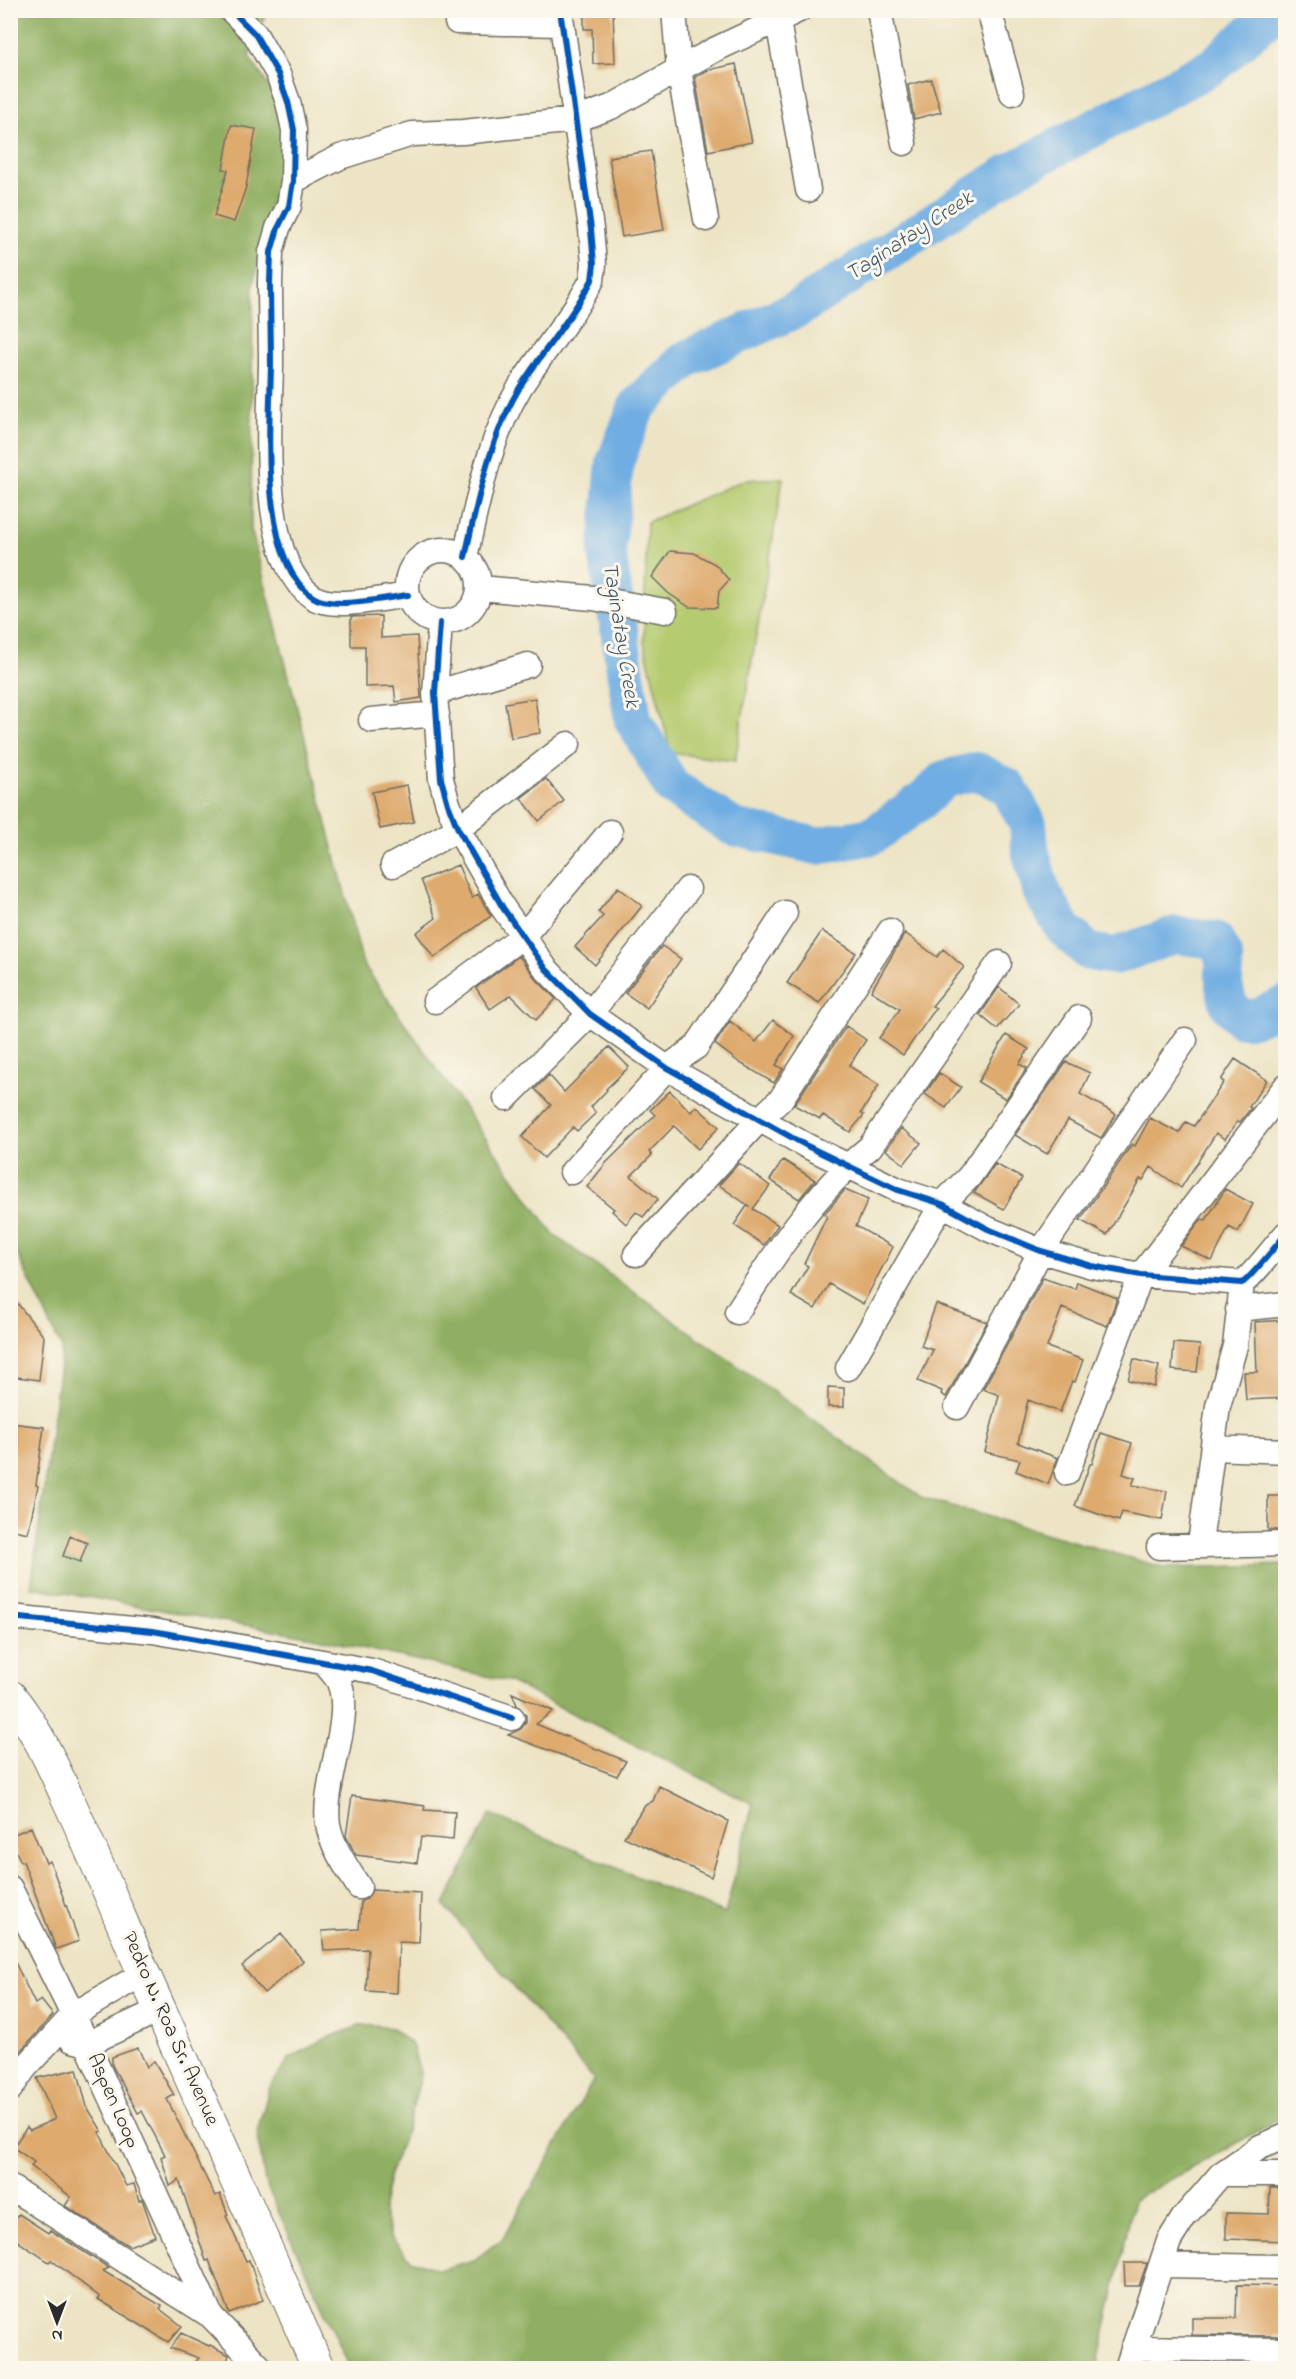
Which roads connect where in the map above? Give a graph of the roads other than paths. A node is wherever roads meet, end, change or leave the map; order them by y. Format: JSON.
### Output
{"nodes":[{"id":1,"x":231,"y":10,"type":"edge"},
{"id":2,"x":674,"y":10,"type":"edge"},
{"id":3,"x":799,"y":10,"type":"edge"},
{"id":4,"x":879,"y":10,"type":"edge"},
{"id":5,"x":989,"y":10,"type":"edge"},
{"id":6,"x":776,"y":16,"type":"edge"},
{"id":7,"x":560,"y":17,"type":"edge"},
{"id":8,"x":457,"y":22,"type":"dead end"},
{"id":9,"x":679,"y":70,"type":"junction"},
{"id":10,"x":1012,"y":93,"type":"dead end"},
{"id":11,"x":575,"y":120,"type":"junction"},
{"id":12,"x":904,"y":143,"type":"dead end"},
{"id":13,"x":293,"y":181,"type":"junction"},
{"id":14,"x":808,"y":190,"type":"dead end"},
{"id":15,"x":706,"y":219,"type":"dead end"},
{"id":16,"x":465,"y":557,"type":"junction"},
{"id":17,"x":480,"y":588,"type":"junction"},
{"id":18,"x":408,"y":595,"type":"junction"},
{"id":19,"x":665,"y":611,"type":"dead end"},
{"id":20,"x":440,"y":623,"type":"junction"},
{"id":21,"x":528,"y":665,"type":"dead end"},
{"id":22,"x":436,"y":703,"type":"junction"},
{"id":23,"x":371,"y":720,"type":"dead end"},
{"id":24,"x":568,"y":744,"type":"dead end"},
{"id":25,"x":458,"y":829,"type":"junction"},
{"id":26,"x":610,"y":832,"type":"dead end"},
{"id":27,"x":393,"y":864,"type":"dead end"},
{"id":28,"x":688,"y":889,"type":"dead end"},
{"id":29,"x":785,"y":913,"type":"dead end"},
{"id":30,"x":890,"y":931,"type":"dead end"},
{"id":31,"x":524,"y":935,"type":"junction"},
{"id":32,"x":999,"y":963,"type":"dead end"},
{"id":33,"x":435,"y":1001,"type":"dead end"},
{"id":34,"x":590,"y":1014,"type":"junction"},
{"id":35,"x":1079,"y":1018,"type":"dead end"},
{"id":36,"x":1185,"y":1040,"type":"dead end"},
{"id":37,"x":668,"y":1068,"type":"junction"},
{"id":38,"x":1286,"y":1086,"type":"edge"},
{"id":39,"x":506,"y":1098,"type":"dead end"},
{"id":40,"x":759,"y":1120,"type":"junction"},
{"id":41,"x":847,"y":1166,"type":"junction"},
{"id":42,"x":572,"y":1172,"type":"dead end"},
{"id":43,"x":942,"y":1204,"type":"junction"},
{"id":44,"x":1285,"y":1234,"type":"edge"},
{"id":45,"x":1041,"y":1251,"type":"junction"},
{"id":46,"x":636,"y":1254,"type":"dead end"},
{"id":47,"x":1141,"y":1275,"type":"junction"},
{"id":48,"x":1242,"y":1283,"type":"junction"},
{"id":49,"x":1286,"y":1304,"type":"edge"},
{"id":50,"x":1238,"y":1309,"type":"junction"},
{"id":51,"x":737,"y":1312,"type":"dead end"},
{"id":52,"x":848,"y":1368,"type":"dead end"},
{"id":53,"x":957,"y":1407,"type":"dead end"},
{"id":54,"x":1214,"y":1448,"type":"junction"},
{"id":55,"x":1286,"y":1451,"type":"edge"},
{"id":56,"x":1067,"y":1473,"type":"dead end"},
{"id":57,"x":1200,"y":1544,"type":"junction"},
{"id":58,"x":1286,"y":1544,"type":"edge"},
{"id":59,"x":1159,"y":1547,"type":"dead end"},
{"id":60,"x":10,"y":1617,"type":"edge"},
{"id":61,"x":324,"y":1663,"type":"junction"},
{"id":62,"x":10,"y":1696,"type":"edge"},
{"id":63,"x":512,"y":1718,"type":"dead end"},
{"id":64,"x":359,"y":1887,"type":"dead end"},
{"id":65,"x":10,"y":1888,"type":"edge"},
{"id":66,"x":144,"y":1973,"type":"junction"},
{"id":67,"x":161,"y":2009,"type":"junction"},
{"id":68,"x":73,"y":2015,"type":"junction"},
{"id":69,"x":55,"y":2036,"type":"junction"},
{"id":70,"x":87,"y":2044,"type":"junction"},
{"id":71,"x":10,"y":2089,"type":"edge"},
{"id":72,"x":1286,"y":2136,"type":"edge"},
{"id":73,"x":1221,"y":2174,"type":"junction"},
{"id":74,"x":1286,"y":2174,"type":"edge"},
{"id":75,"x":10,"y":2187,"type":"edge"},
{"id":76,"x":1162,"y":2265,"type":"junction"},
{"id":77,"x":1286,"y":2267,"type":"edge"},
{"id":78,"x":211,"y":2316,"type":"junction"},
{"id":79,"x":1286,"y":2350,"type":"edge"},
{"id":80,"x":1130,"y":2358,"type":"edge"},
{"id":81,"x":261,"y":2368,"type":"edge"},
{"id":82,"x":318,"y":2368,"type":"edge"}],
"edges":[{"from":1,"to":13,"type":"street"},
{"from":2,"to":9,"type":"street"},
{"from":3,"to":6,"type":"street"},
{"from":4,"to":12,"type":"street"},
{"from":5,"to":10,"type":"street"},
{"from":6,"to":9,"type":"street"},
{"from":6,"to":14,"type":"street"},
{"from":7,"to":8,"type":"street"},
{"from":7,"to":11,"type":"street"},
{"from":9,"to":11,"type":"street"},
{"from":9,"to":15,"type":"street"},
{"from":11,"to":13,"type":"street"},
{"from":11,"to":16,"type":"street"},
{"from":13,"to":18,"type":"street"},
{"from":16,"to":17,"type":"street"},
{"from":16,"to":18,"type":"street"},
{"from":17,"to":19,"type":"street"},
{"from":17,"to":20,"type":"street"},
{"from":18,"to":20,"type":"street"},
{"from":20,"to":22,"type":"street"},
{"from":21,"to":22,"type":"street"},
{"from":22,"to":23,"type":"street"},
{"from":22,"to":25,"type":"street"},
{"from":24,"to":25,"type":"street"},
{"from":25,"to":27,"type":"street"},
{"from":25,"to":31,"type":"street"},
{"from":26,"to":31,"type":"street"},
{"from":28,"to":34,"type":"street"},
{"from":29,"to":37,"type":"street"},
{"from":30,"to":40,"type":"street"},
{"from":31,"to":33,"type":"street"},
{"from":31,"to":34,"type":"street"},
{"from":32,"to":41,"type":"street"},
{"from":34,"to":37,"type":"street"},
{"from":34,"to":39,"type":"street"},
{"from":35,"to":43,"type":"street"},
{"from":36,"to":45,"type":"street"},
{"from":37,"to":40,"type":"street"},
{"from":37,"to":42,"type":"street"},
{"from":38,"to":47,"type":"street"},
{"from":40,"to":41,"type":"street"},
{"from":40,"to":46,"type":"street"},
{"from":41,"to":43,"type":"street"},
{"from":41,"to":51,"type":"street"},
{"from":43,"to":45,"type":"street"},
{"from":43,"to":52,"type":"street"},
{"from":44,"to":48,"type":"street"},
{"from":45,"to":47,"type":"street"},
{"from":45,"to":53,"type":"street"},
{"from":47,"to":48,"type":"street"},
{"from":47,"to":56,"type":"street"},
{"from":48,"to":50,"type":"street"},
{"from":49,"to":50,"type":"street"},
{"from":50,"to":54,"type":"street"},
{"from":54,"to":55,"type":"street"},
{"from":54,"to":57,"type":"street"},
{"from":57,"to":58,"type":"street"},
{"from":57,"to":59,"type":"street"},
{"from":60,"to":61,"type":"street"},
{"from":61,"to":63,"type":"street"},
{"from":61,"to":64,"type":"street"},
{"from":62,"to":66,"type":"main road","name":"Pedro N. Roa Sr. Avenue"},
{"from":65,"to":68,"type":"street","name":"Aspen Loop"},
{"from":66,"to":67,"type":"main road","name":"Pedro N. Roa Sr. Avenue"},
{"from":66,"to":68,"type":"street"},
{"from":67,"to":70,"type":"street"},
{"from":67,"to":82,"type":"main road","name":"Pedro N. Roa Sr. Avenue"},
{"from":68,"to":69,"type":"street"},
{"from":68,"to":70,"type":"street","name":"Aspen Loop"},
{"from":69,"to":70,"type":"street"},
{"from":69,"to":71,"type":"street"},
{"from":70,"to":78,"type":"street","name":"Aspen Loop"},
{"from":72,"to":73,"type":"street"},
{"from":73,"to":74,"type":"street"},
{"from":73,"to":76,"type":"street"},
{"from":75,"to":78,"type":"street"},
{"from":76,"to":77,"type":"street"},
{"from":76,"to":80,"type":"street"},
{"from":78,"to":81,"type":"street"},
{"from":79,"to":80,"type":"street"}]}
